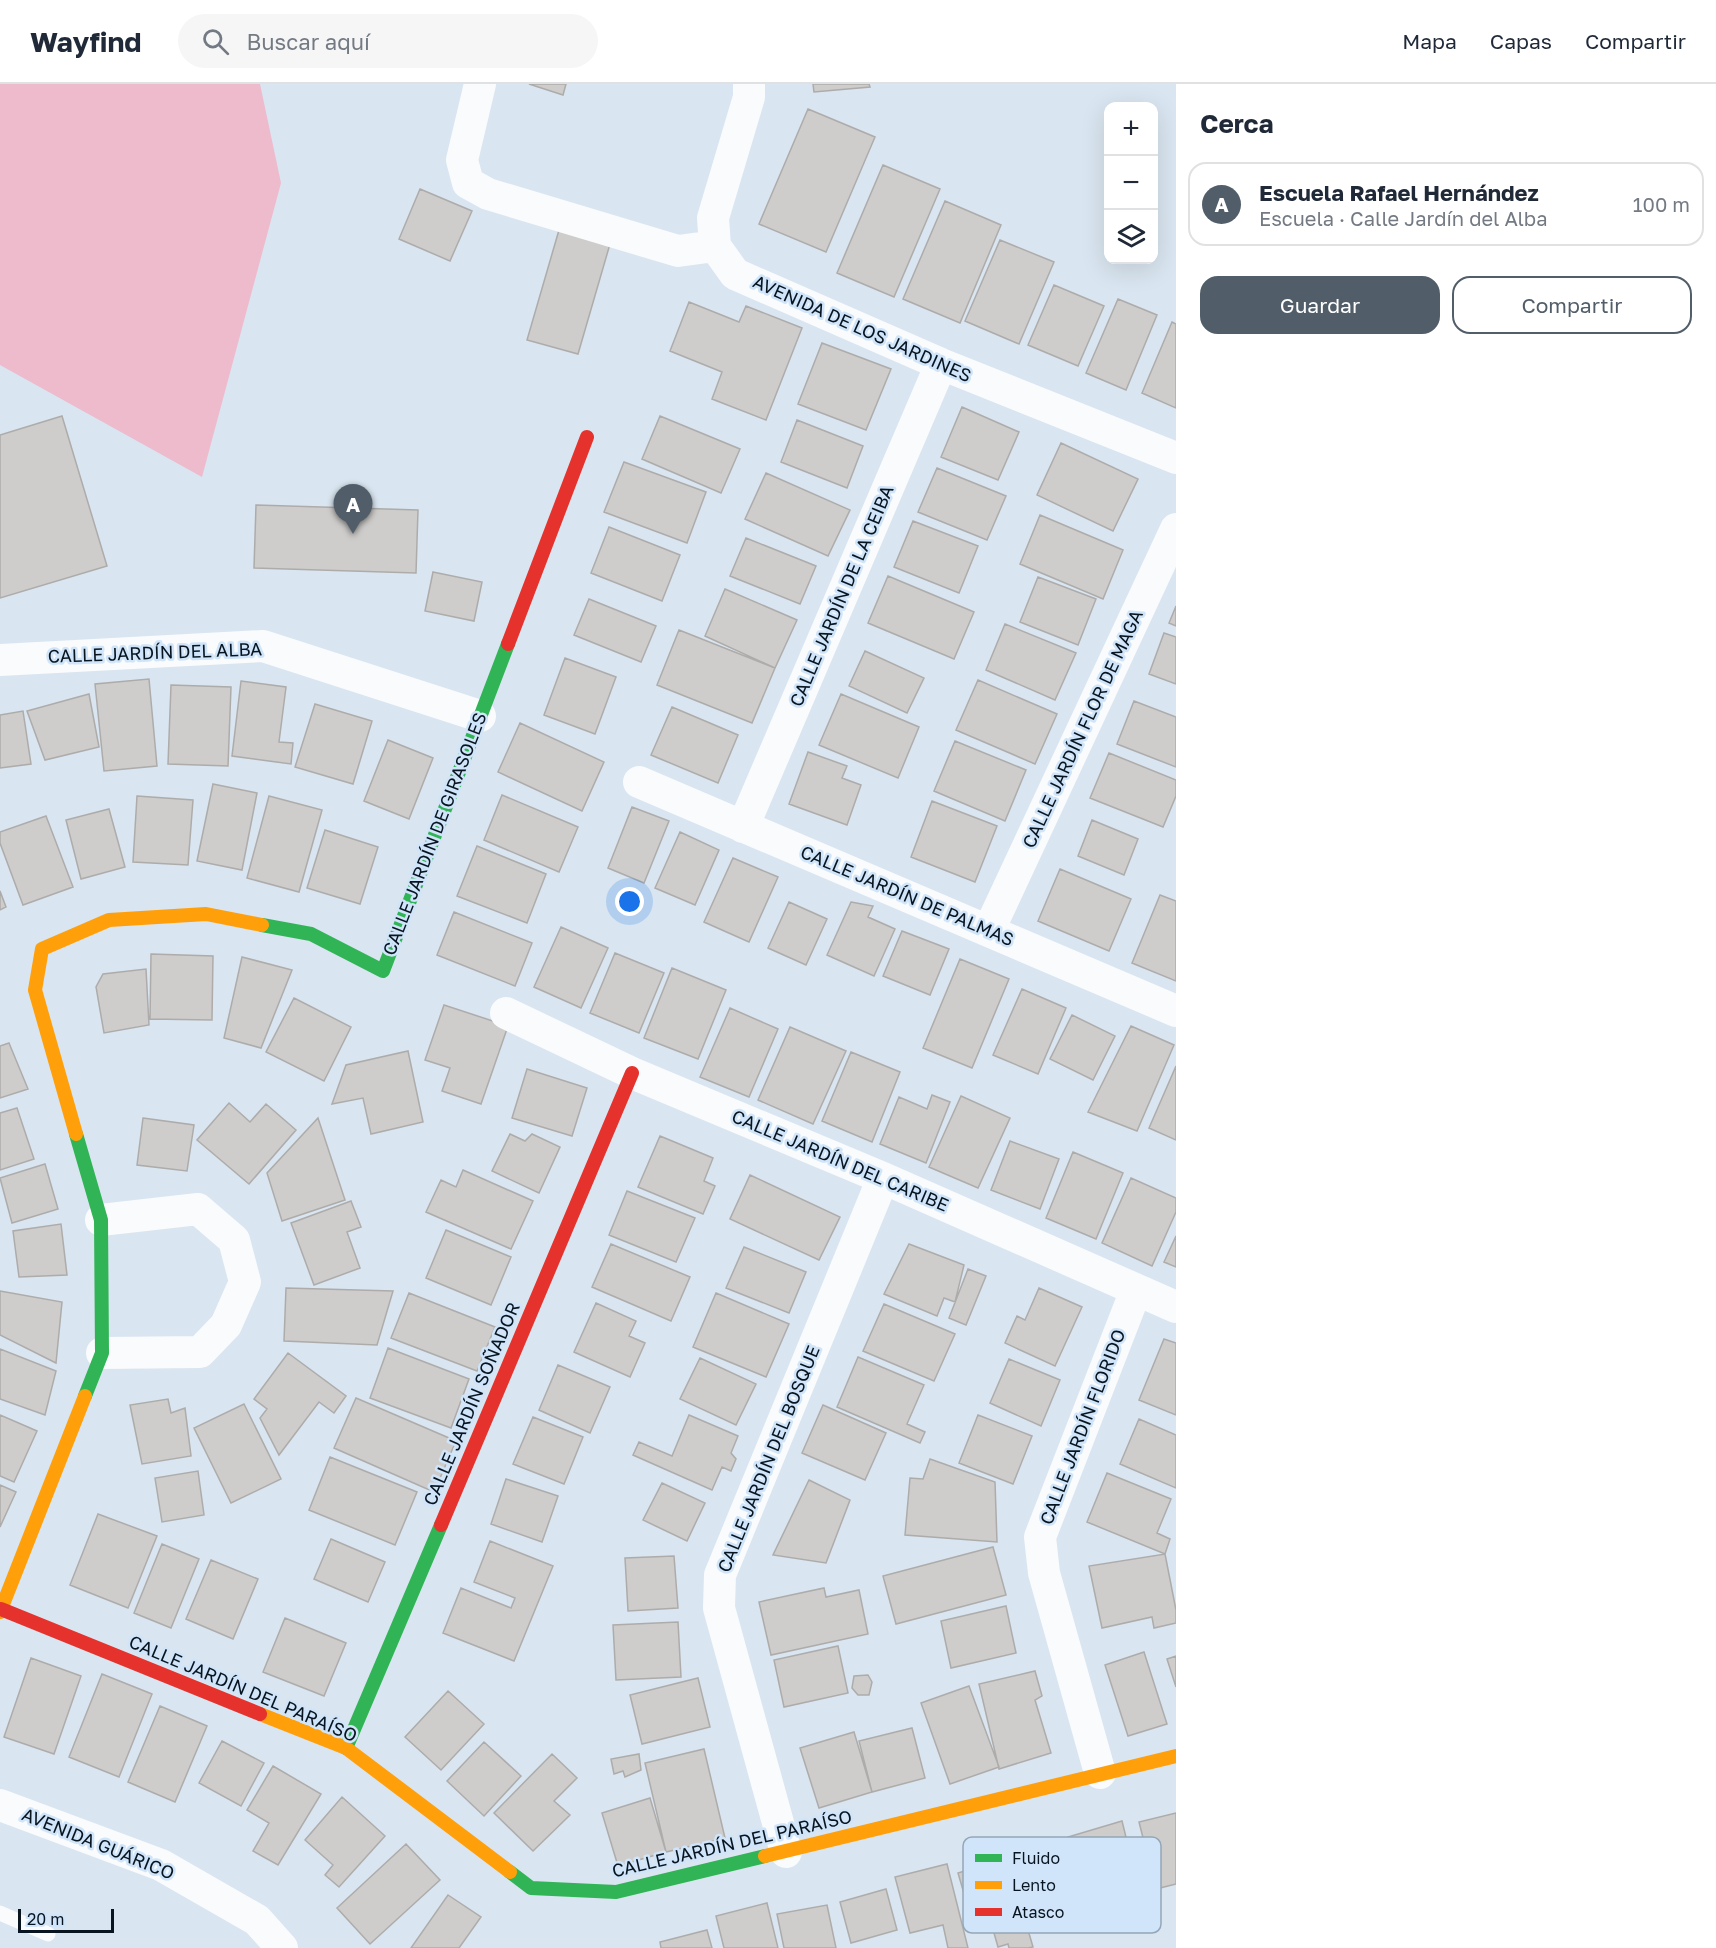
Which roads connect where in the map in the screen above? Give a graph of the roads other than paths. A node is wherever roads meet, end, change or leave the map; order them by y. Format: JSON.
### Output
{"nodes":[{"id":1,"x":480,"y":84,"type":"edge"},
{"id":2,"x":749,"y":84,"type":"edge"},
{"id":3,"x":715,"y":246,"type":"junction"},
{"id":4,"x":941,"y":364,"type":"junction"},
{"id":5,"x":587,"y":437,"type":"dead end"},
{"id":6,"x":1176,"y":458,"type":"edge"},
{"id":7,"x":1176,"y":529,"type":"edge"},
{"id":8,"x":0,"y":660,"type":"edge"},
{"id":9,"x":480,"y":716,"type":"junction"},
{"id":10,"x":639,"y":782,"type":"dead end"},
{"id":11,"x":743,"y":827,"type":"junction"},
{"id":12,"x":989,"y":930,"type":"junction"},
{"id":13,"x":1176,"y":1011,"type":"edge"},
{"id":14,"x":506,"y":1013,"type":"dead end"},
{"id":15,"x":632,"y":1073,"type":"junction"},
{"id":16,"x":883,"y":1178,"type":"junction"},
{"id":17,"x":101,"y":1220,"type":"junction"},
{"id":18,"x":1136,"y":1290,"type":"junction"},
{"id":19,"x":1176,"y":1307,"type":"edge"},
{"id":20,"x":102,"y":1353,"type":"junction"},
{"id":21,"x":1,"y":1610,"type":"edge"},
{"id":22,"x":346,"y":1748,"type":"junction"},
{"id":23,"x":1176,"y":1756,"type":"edge"},
{"id":24,"x":1100,"y":1773,"type":"junction"},
{"id":25,"x":0,"y":1805,"type":"edge"},
{"id":26,"x":786,"y":1852,"type":"junction"},
{"id":27,"x":0,"y":1913,"type":"edge"},
{"id":28,"x":48,"y":1934,"type":"dead end"},
{"id":29,"x":282,"y":1948,"type":"edge"}],
"edges":[{"from":1,"to":3,"type":"street"},
{"from":2,"to":3,"type":"street"},
{"from":3,"to":4,"type":"street","name":"AVENIDA DE LOS JARDINES"},
{"from":4,"to":6,"type":"street","name":"AVENIDA DE LOS JARDINES"},
{"from":4,"to":11,"type":"street","name":"CALLE JARDÍN DE LA CEIBA"},
{"from":5,"to":9,"type":"street","name":"CALLE JARDÍN DE GIRASOLES"},
{"from":7,"to":12,"type":"street","name":"CALLE JARDÍN FLOR DE MAGA"},
{"from":8,"to":9,"type":"street","name":"CALLE JARDÍN DEL ALBA"},
{"from":9,"to":17,"type":"street","name":"CALLE JARDÍN DE GIRASOLES"},
{"from":10,"to":11,"type":"street","name":"CALLE JARDÍN DE PALMAS"},
{"from":11,"to":12,"type":"street","name":"CALLE JARDÍN DE PALMAS"},
{"from":12,"to":13,"type":"street","name":"CALLE JARDÍN DE PALMAS"},
{"from":14,"to":15,"type":"street","name":"CALLE JARDÍN DEL CARIBE"},
{"from":15,"to":16,"type":"street","name":"CALLE JARDÍN DEL CARIBE"},
{"from":15,"to":22,"type":"street","name":"CALLE JARDÍN SOÑADOR"},
{"from":16,"to":18,"type":"street","name":"CALLE JARDÍN DEL CARIBE"},
{"from":16,"to":26,"type":"street","name":"CALLE JARDÍN DEL BOSQUE"},
{"from":17,"to":20,"type":"street","name":"CALLE JARDÍN DE GIRASOLES"},
{"from":17,"to":20,"type":"street"},
{"from":18,"to":19,"type":"street","name":"CALLE JARDÍN DEL CARIBE"},
{"from":18,"to":24,"type":"street","name":"CALLE JARDÍN FLORIDO"},
{"from":20,"to":21,"type":"street","name":"CALLE JARDÍN DE GIRASOLES"},
{"from":21,"to":22,"type":"street","name":"CALLE JARDÍN DEL PARAÍSO"},
{"from":22,"to":26,"type":"street","name":"CALLE JARDÍN DEL PARAÍSO"},
{"from":23,"to":24,"type":"street","name":"CALLE JARDÍN DEL PARAÍSO"},
{"from":24,"to":26,"type":"street","name":"CALLE JARDÍN DEL PARAÍSO"},
{"from":25,"to":29,"type":"street","name":"AVENIDA GUÁRICO"},
{"from":27,"to":28,"type":"lane"}]}
